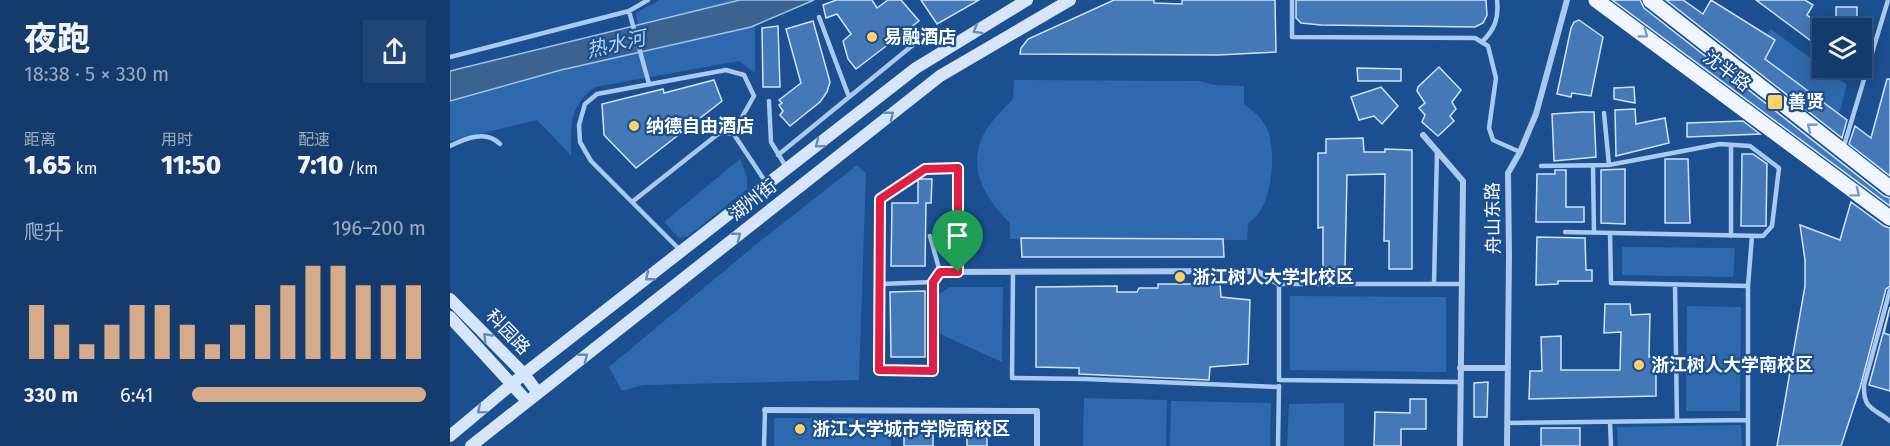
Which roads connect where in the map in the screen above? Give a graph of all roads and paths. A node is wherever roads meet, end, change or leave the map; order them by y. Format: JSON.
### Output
{"nodes":[{"id":1,"x":648,"y":0,"type":"edge"},
{"id":2,"x":1027,"y":0,"type":"edge"},
{"id":3,"x":1070,"y":0,"type":"edge"},
{"id":4,"x":1292,"y":0,"type":"edge"},
{"id":5,"x":1497,"y":0,"type":"edge"},
{"id":6,"x":1567,"y":0,"type":"edge"},
{"id":7,"x":1596,"y":0,"type":"edge"},
{"id":8,"x":1650,"y":0,"type":"edge"},
{"id":9,"x":1888,"y":0,"type":"edge"},
{"id":10,"x":629,"y":11,"type":"junction"},
{"id":11,"x":819,"y":17,"type":"dead end"},
{"id":12,"x":924,"y":36,"type":"dead end"},
{"id":13,"x":1482,"y":42,"type":"junction"},
{"id":14,"x":450,"y":57,"type":"edge"},
{"id":15,"x":649,"y":84,"type":"junction"},
{"id":16,"x":849,"y":97,"type":"junction"},
{"id":17,"x":769,"y":101,"type":"dead end"},
{"id":18,"x":1604,"y":113,"type":"dead end"},
{"id":19,"x":733,"y":133,"type":"junction"},
{"id":20,"x":1423,"y":135,"type":"dead end"},
{"id":21,"x":500,"y":144,"type":"dead end"},
{"id":22,"x":1731,"y":145,"type":"junction"},
{"id":23,"x":450,"y":146,"type":"edge"},
{"id":24,"x":1437,"y":151,"type":"junction"},
{"id":25,"x":1520,"y":152,"type":"junction"},
{"id":26,"x":1842,"y":152,"type":"junction"},
{"id":27,"x":778,"y":155,"type":"junction"},
{"id":28,"x":1609,"y":165,"type":"junction"},
{"id":29,"x":1541,"y":166,"type":"dead end"},
{"id":30,"x":1593,"y":166,"type":"junction"},
{"id":31,"x":787,"y":169,"type":"junction"},
{"id":32,"x":767,"y":184,"type":"junction"},
{"id":33,"x":1890,"y":188,"type":"edge"},
{"id":34,"x":632,"y":202,"type":"junction"},
{"id":35,"x":1890,"y":218,"type":"edge"},
{"id":36,"x":1565,"y":232,"type":"dead end"},
{"id":37,"x":1594,"y":233,"type":"junction"},
{"id":38,"x":1610,"y":233,"type":"junction"},
{"id":39,"x":930,"y":236,"type":"dead end"},
{"id":40,"x":1731,"y":236,"type":"junction"},
{"id":41,"x":1752,"y":236,"type":"junction"},
{"id":42,"x":682,"y":252,"type":"junction"},
{"id":43,"x":940,"y":272,"type":"junction"},
{"id":44,"x":958,"y":272,"type":"junction"},
{"id":45,"x":1013,"y":272,"type":"junction"},
{"id":46,"x":933,"y":282,"type":"junction"},
{"id":47,"x":880,"y":284,"type":"junction"},
{"id":48,"x":1279,"y":284,"type":"junction"},
{"id":49,"x":1434,"y":284,"type":"junction"},
{"id":50,"x":1461,"y":284,"type":"junction"},
{"id":51,"x":1675,"y":285,"type":"junction"},
{"id":52,"x":1748,"y":286,"type":"junction"},
{"id":53,"x":1890,"y":290,"type":"edge"},
{"id":54,"x":450,"y":299,"type":"edge"},
{"id":55,"x":450,"y":317,"type":"edge"},
{"id":56,"x":1882,"y":319,"type":"junction"},
{"id":57,"x":1890,"y":322,"type":"edge"},
{"id":58,"x":1460,"y":368,"type":"junction"},
{"id":59,"x":1508,"y":368,"type":"junction"},
{"id":60,"x":524,"y":374,"type":"junction"},
{"id":61,"x":1279,"y":380,"type":"junction"},
{"id":62,"x":1460,"y":382,"type":"junction"},
{"id":63,"x":511,"y":385,"type":"junction"},
{"id":64,"x":1279,"y":387,"type":"junction"},
{"id":65,"x":538,"y":393,"type":"junction"},
{"id":66,"x":527,"y":401,"type":"junction"},
{"id":67,"x":765,"y":410,"type":"joint"},
{"id":68,"x":1747,"y":420,"type":"junction"},
{"id":69,"x":1677,"y":421,"type":"junction"},
{"id":70,"x":1890,"y":421,"type":"edge"},
{"id":71,"x":1610,"y":422,"type":"junction"},
{"id":72,"x":1507,"y":423,"type":"junction"},
{"id":73,"x":450,"y":436,"type":"edge"},
{"id":74,"x":471,"y":446,"type":"edge"},
{"id":75,"x":764,"y":446,"type":"edge"},
{"id":76,"x":1037,"y":446,"type":"edge"},
{"id":77,"x":1278,"y":446,"type":"edge"},
{"id":78,"x":1460,"y":446,"type":"edge"},
{"id":79,"x":1507,"y":446,"type":"edge"},
{"id":80,"x":1611,"y":446,"type":"edge"},
{"id":81,"x":1748,"y":446,"type":"edge"}],
"edges":[{"from":1,"to":10,"type":"lane"},
{"from":2,"to":31,"type":"main road","name":"湖州街","one_way":true},
{"from":65,"to":3,"type":"main road","name":"湖州街","one_way":true},
{"from":4,"to":13,"type":"lane"},
{"from":5,"to":13,"type":"lane"},
{"from":6,"to":25,"type":"street","name":"舟山东路"},
{"from":7,"to":35,"type":"main road","name":"沈半路","one_way":true},
{"from":26,"to":8,"type":"main road","name":"沈半路","one_way":true},
{"from":9,"to":26,"type":"lane"},
{"from":10,"to":14,"type":"lane"},
{"from":10,"to":15,"type":"lane"},
{"from":11,"to":16,"type":"lane"},
{"from":12,"to":16,"type":"lane"},
{"from":13,"to":25,"type":"lane"},
{"from":15,"to":19,"type":"lane"},
{"from":15,"to":34,"type":"lane"},
{"from":16,"to":27,"type":"lane"},
{"from":17,"to":27,"type":"lane"},
{"from":18,"to":28,"type":"lane"},
{"from":19,"to":32,"type":"lane"},
{"from":19,"to":34,"type":"lane"},
{"from":20,"to":24,"type":"street"},
{"from":21,"to":23,"type":"lane"},
{"from":22,"to":28,"type":"lane"},
{"from":22,"to":40,"type":"lane"},
{"from":22,"to":41,"type":"lane"},
{"from":24,"to":49,"type":"lane"},
{"from":24,"to":50,"type":"street"},
{"from":25,"to":59,"type":"street","name":"舟山东路"},
{"from":26,"to":33,"type":"main road","name":"沈半路"},
{"from":27,"to":31,"type":"lane"},
{"from":28,"to":30,"type":"lane"},
{"from":29,"to":30,"type":"lane"},
{"from":30,"to":37,"type":"lane"},
{"from":31,"to":32,"type":"main road","name":"湖州街"},
{"from":32,"to":42,"type":"main road","name":"湖州街"},
{"from":34,"to":42,"type":"lane"},
{"from":36,"to":37,"type":"lane"},
{"from":37,"to":38,"type":"lane"},
{"from":38,"to":40,"type":"lane"},
{"from":38,"to":51,"type":"lane"},
{"from":39,"to":43,"type":"lane"},
{"from":40,"to":41,"type":"lane"},
{"from":41,"to":52,"type":"lane"},
{"from":42,"to":60,"type":"main road","name":"湖州街","one_way":true},
{"from":43,"to":44,"type":"street"},
{"from":43,"to":46,"type":"lane"},
{"from":44,"to":45,"type":"street"},
{"from":44,"to":47,"type":"lane"},
{"from":45,"to":48,"type":"street"},
{"from":45,"to":64,"type":"lane"},
{"from":46,"to":47,"type":"lane"},
{"from":46,"to":47,"type":"lane"},
{"from":48,"to":49,"type":"lane"},
{"from":48,"to":61,"type":"lane"},
{"from":49,"to":50,"type":"lane"},
{"from":50,"to":58,"type":"street"},
{"from":51,"to":52,"type":"lane"},
{"from":51,"to":69,"type":"lane"},
{"from":52,"to":68,"type":"lane"},
{"from":53,"to":56,"type":"lane"},
{"from":60,"to":54,"type":"main road","name":"科园路","one_way":true},
{"from":55,"to":63,"type":"main road","name":"科园路"},
{"from":56,"to":57,"type":"lane"},
{"from":56,"to":70,"type":"lane"},
{"from":58,"to":59,"type":"street"},
{"from":58,"to":62,"type":"street"},
{"from":59,"to":72,"type":"street","name":"舟山东路"},
{"from":60,"to":63,"type":"main road","name":"湖州街"},
{"from":60,"to":65,"type":"main road","name":"科园路"},
{"from":61,"to":62,"type":"lane"},
{"from":61,"to":64,"type":"lane"},
{"from":62,"to":78,"type":"street"},
{"from":63,"to":66,"type":"main road","name":"科园路"},
{"from":63,"to":73,"type":"main road","name":"湖州街","one_way":true},
{"from":64,"to":77,"type":"lane"},
{"from":65,"to":66,"type":"main road","name":"湖州街"},
{"from":66,"to":74,"type":"main road","name":"湖州街"},
{"from":67,"to":75,"type":"lane"},
{"from":67,"to":76,"type":"street"},
{"from":68,"to":69,"type":"lane"},
{"from":68,"to":81,"type":"lane"},
{"from":69,"to":71,"type":"lane"},
{"from":71,"to":72,"type":"lane"},
{"from":71,"to":80,"type":"lane"},
{"from":72,"to":79,"type":"street","name":"舟山东路"}]}
